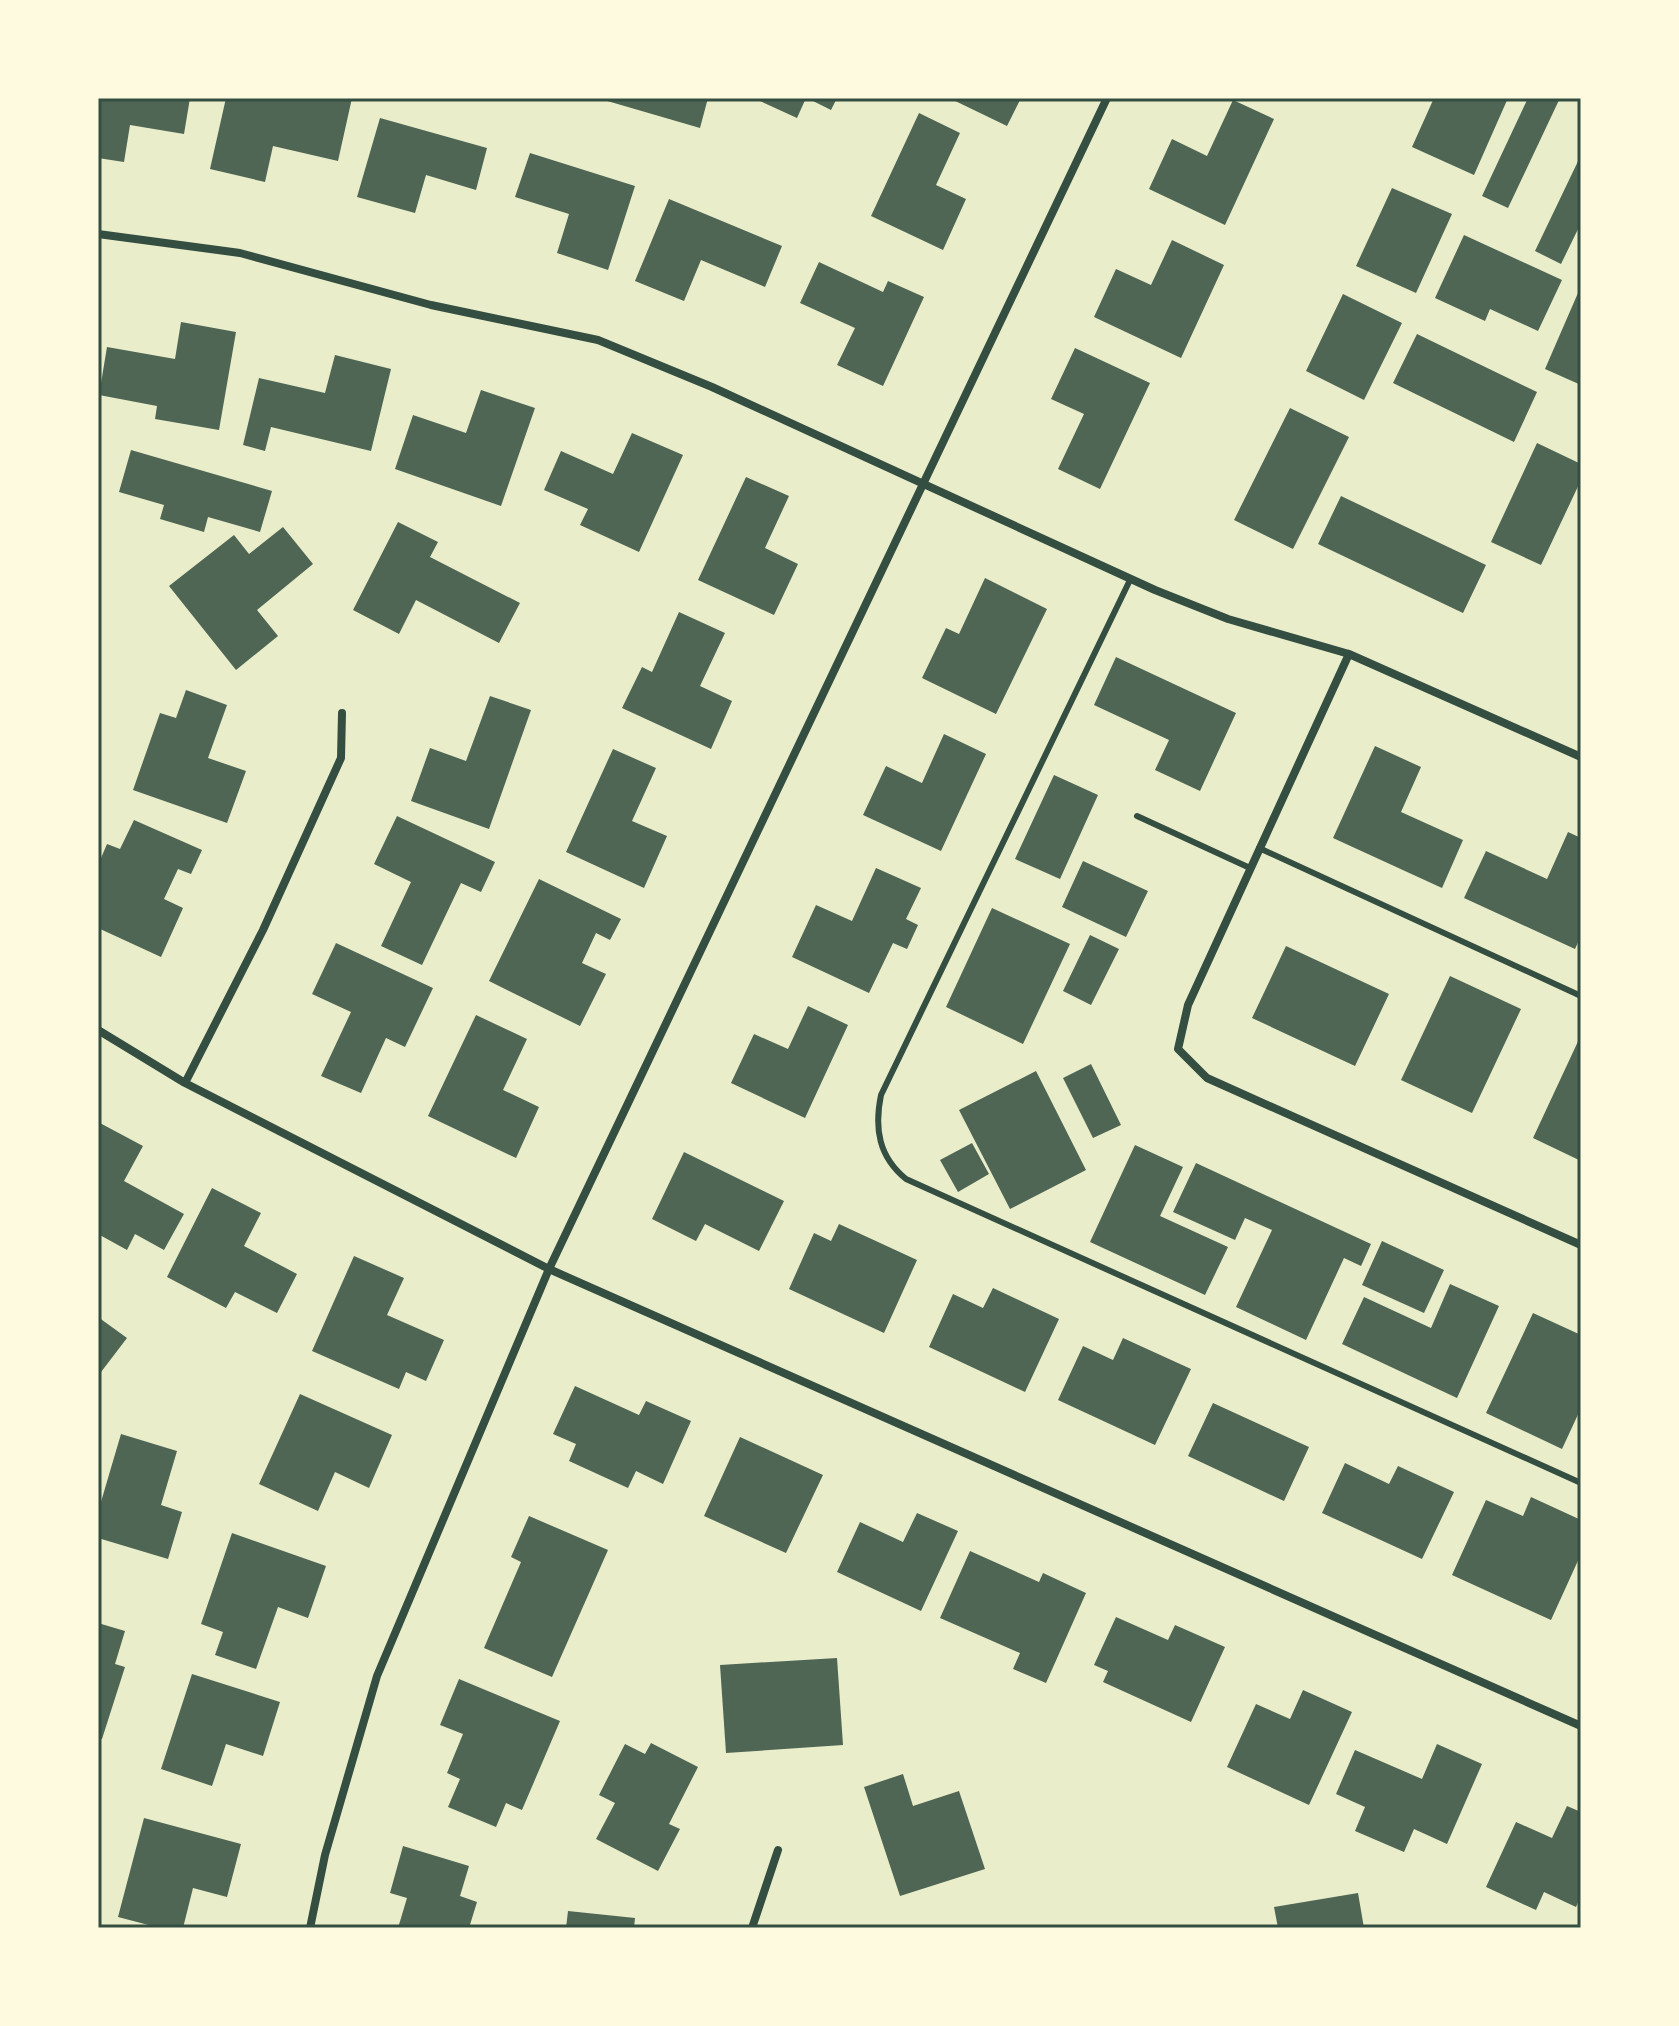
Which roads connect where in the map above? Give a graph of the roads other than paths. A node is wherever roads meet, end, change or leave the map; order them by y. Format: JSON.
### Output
{"nodes":[{"id":1,"x":1107,"y":98,"type":"edge"},
{"id":2,"x":98,"y":234,"type":"edge"},
{"id":3,"x":924,"y":483,"type":"junction"},
{"id":4,"x":1130,"y":580,"type":"junction"},
{"id":5,"x":1349,"y":654,"type":"junction"},
{"id":6,"x":342,"y":713,"type":"dead end"},
{"id":7,"x":1581,"y":757,"type":"edge"},
{"id":8,"x":1137,"y":816,"type":"dead end"},
{"id":9,"x":1259,"y":848,"type":"junction"},
{"id":10,"x":1250,"y":868,"type":"junction"},
{"id":11,"x":1581,"y":996,"type":"edge"},
{"id":12,"x":98,"y":1030,"type":"edge"},
{"id":13,"x":185,"y":1083,"type":"junction"},
{"id":14,"x":1581,"y":1245,"type":"edge"},
{"id":15,"x":549,"y":1269,"type":"junction"},
{"id":16,"x":1581,"y":1483,"type":"edge"},
{"id":17,"x":1581,"y":1726,"type":"edge"},
{"id":18,"x":778,"y":1850,"type":"dead end"},
{"id":19,"x":310,"y":1928,"type":"edge"},
{"id":20,"x":752,"y":1928,"type":"edge"}],
"edges":[{"from":1,"to":3,"type":"street"},
{"from":2,"to":3,"type":"street"},
{"from":3,"to":4,"type":"street"},
{"from":3,"to":15,"type":"street"},
{"from":4,"to":5,"type":"street"},
{"from":4,"to":16,"type":"lane"},
{"from":5,"to":7,"type":"street"},
{"from":5,"to":9,"type":"street"},
{"from":6,"to":13,"type":"street"},
{"from":8,"to":10,"type":"lane"},
{"from":9,"to":10,"type":"street"},
{"from":9,"to":11,"type":"lane"},
{"from":10,"to":14,"type":"street"},
{"from":12,"to":13,"type":"street"},
{"from":13,"to":15,"type":"street"},
{"from":15,"to":17,"type":"street"},
{"from":15,"to":19,"type":"street"},
{"from":18,"to":20,"type":"street"}]}
